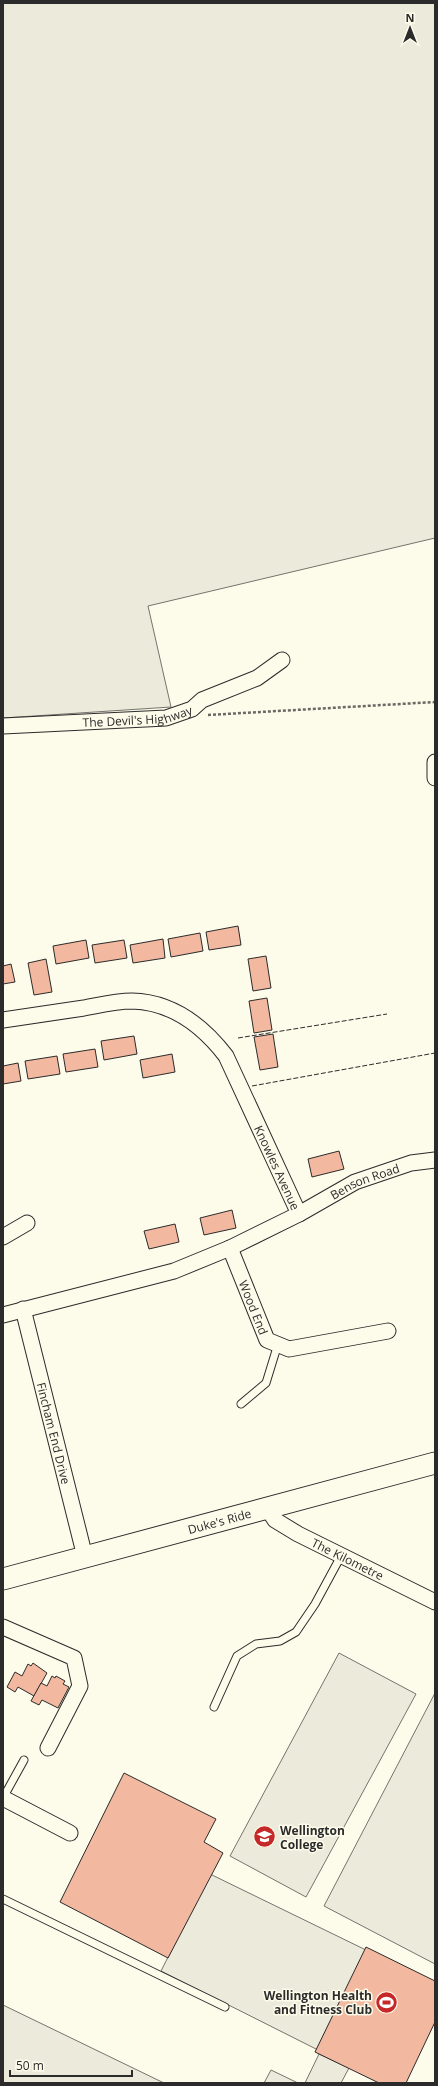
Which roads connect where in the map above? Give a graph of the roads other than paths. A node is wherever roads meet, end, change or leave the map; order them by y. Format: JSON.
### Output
{"nodes":[{"id":1,"x":282,"y":660,"type":"dead end"},
{"id":2,"x":3,"y":726,"type":"edge"},
{"id":3,"x":435,"y":762,"type":"edge"},
{"id":4,"x":435,"y":778,"type":"edge"},
{"id":5,"x":3,"y":1020,"type":"edge"},
{"id":6,"x":435,"y":1160,"type":"edge"},
{"id":7,"x":299,"y":1214,"type":"junction"},
{"id":8,"x":28,"y":1223,"type":"dead end"},
{"id":9,"x":3,"y":1237,"type":"edge"},
{"id":10,"x":230,"y":1248,"type":"junction"},
{"id":11,"x":23,"y":1309,"type":"junction"},
{"id":12,"x":3,"y":1314,"type":"edge"},
{"id":13,"x":388,"y":1331,"type":"dead end"},
{"id":14,"x":278,"y":1344,"type":"junction"},
{"id":15,"x":241,"y":1404,"type":"dead end"},
{"id":16,"x":435,"y":1463,"type":"edge"},
{"id":17,"x":266,"y":1508,"type":"junction"},
{"id":18,"x":341,"y":1556,"type":"junction"},
{"id":19,"x":85,"y":1557,"type":"junction"},
{"id":20,"x":3,"y":1579,"type":"edge"},
{"id":21,"x":435,"y":1602,"type":"edge"},
{"id":22,"x":3,"y":1627,"type":"edge"},
{"id":23,"x":214,"y":1707,"type":"dead end"},
{"id":24,"x":48,"y":1748,"type":"dead end"},
{"id":25,"x":24,"y":1760,"type":"dead end"},
{"id":26,"x":3,"y":1798,"type":"edge"},
{"id":27,"x":70,"y":1833,"type":"dead end"},
{"id":28,"x":3,"y":1899,"type":"edge"},
{"id":29,"x":225,"y":2007,"type":"dead end"}],
"edges":[{"from":1,"to":2,"type":"street","name":"The Devil's Highway"},
{"from":3,"to":4,"type":"street"},
{"from":5,"to":7,"type":"street","name":"Knowles Avenue"},
{"from":6,"to":7,"type":"street","name":"Benson Road"},
{"from":7,"to":10,"type":"street","name":"Knowles Avenue"},
{"from":8,"to":9,"type":"street"},
{"from":10,"to":11,"type":"street","name":"Knowles Avenue"},
{"from":10,"to":14,"type":"street","name":"Wood End"},
{"from":11,"to":12,"type":"street","name":"Knowles Avenue"},
{"from":11,"to":19,"type":"street","name":"Fincham End Drive"},
{"from":13,"to":14,"type":"street","name":"Wood End"},
{"from":14,"to":15,"type":"lane"},
{"from":16,"to":17,"type":"main road","name":"Duke's Ride"},
{"from":17,"to":18,"type":"street","name":"The Kilometre"},
{"from":17,"to":19,"type":"main road","name":"Duke's Ride"},
{"from":18,"to":21,"type":"street","name":"The Kilometre"},
{"from":18,"to":23,"type":"lane"},
{"from":19,"to":20,"type":"main road","name":"Duke's Ride"},
{"from":22,"to":24,"type":"street"},
{"from":25,"to":26,"type":"lane"},
{"from":26,"to":27,"type":"street"},
{"from":28,"to":29,"type":"lane"}]}
